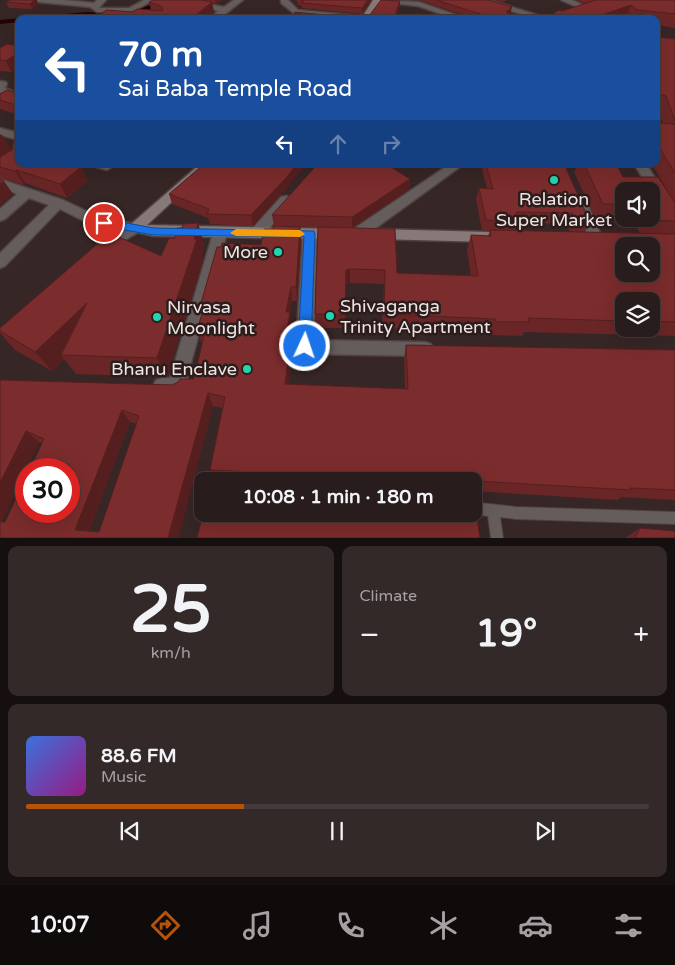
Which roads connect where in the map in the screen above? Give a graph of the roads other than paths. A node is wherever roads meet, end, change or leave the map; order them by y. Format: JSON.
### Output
{"nodes":[{"id":1,"x":36,"y":0,"type":"edge"},
{"id":2,"x":102,"y":0,"type":"edge"},
{"id":3,"x":150,"y":0,"type":"edge"},
{"id":4,"x":173,"y":0,"type":"edge"},
{"id":5,"x":239,"y":0,"type":"edge"},
{"id":6,"x":375,"y":0,"type":"edge"},
{"id":7,"x":481,"y":0,"type":"edge"},
{"id":8,"x":565,"y":0,"type":"edge"},
{"id":9,"x":616,"y":0,"type":"edge"},
{"id":10,"x":284,"y":1,"type":"edge"},
{"id":11,"x":92,"y":4,"type":"dead end"},
{"id":12,"x":225,"y":10,"type":"junction"},
{"id":13,"x":218,"y":15,"type":"edge"},
{"id":14,"x":313,"y":15,"type":"edge"},
{"id":15,"x":366,"y":15,"type":"edge"},
{"id":16,"x":451,"y":15,"type":"edge"},
{"id":17,"x":532,"y":15,"type":"edge"},
{"id":18,"x":0,"y":84,"type":"edge"},
{"id":19,"x":15,"y":97,"type":"edge"},
{"id":20,"x":0,"y":131,"type":"edge"},
{"id":21,"x":15,"y":136,"type":"edge"},
{"id":22,"x":204,"y":167,"type":"edge"},
{"id":23,"x":454,"y":167,"type":"edge"},
{"id":24,"x":642,"y":167,"type":"edge"},
{"id":25,"x":0,"y":183,"type":"edge"},
{"id":26,"x":574,"y":189,"type":"edge"},
{"id":27,"x":295,"y":190,"type":"edge"},
{"id":28,"x":26,"y":193,"type":"junction"},
{"id":29,"x":58,"y":204,"type":"junction"},
{"id":30,"x":0,"y":216,"type":"edge"},
{"id":31,"x":675,"y":219,"type":"edge"},
{"id":32,"x":135,"y":228,"type":"junction"},
{"id":33,"x":220,"y":233,"type":"junction"},
{"id":34,"x":257,"y":233,"type":"junction"},
{"id":35,"x":310,"y":234,"type":"junction"},
{"id":36,"x":357,"y":234,"type":"junction"},
{"id":37,"x":506,"y":238,"type":"edge"},
{"id":38,"x":576,"y":240,"type":"edge"},
{"id":39,"x":88,"y":261,"type":"edge"},
{"id":40,"x":0,"y":262,"type":"edge"},
{"id":41,"x":441,"y":350,"type":"edge"},
{"id":42,"x":148,"y":386,"type":"edge"},
{"id":43,"x":482,"y":509,"type":"edge"},
{"id":44,"x":493,"y":510,"type":"junction"},
{"id":45,"x":675,"y":518,"type":"edge"},
{"id":46,"x":497,"y":538,"type":"edge"}],
"edges":[{"from":1,"to":11,"type":"street"},
{"from":2,"to":3,"type":"street"},
{"from":4,"to":12,"type":"street"},
{"from":5,"to":12,"type":"street"},
{"from":6,"to":15,"type":"street"},
{"from":6,"to":16,"type":"street"},
{"from":7,"to":17,"type":"street"},
{"from":8,"to":9,"type":"street"},
{"from":10,"to":14,"type":"street"},
{"from":12,"to":13,"type":"street"},
{"from":18,"to":19,"type":"street"},
{"from":20,"to":21,"type":"street"},
{"from":22,"to":32,"type":"street"},
{"from":23,"to":36,"type":"street"},
{"from":24,"to":31,"type":"street"},
{"from":25,"to":28,"type":"street"},
{"from":26,"to":38,"type":"street"},
{"from":27,"to":34,"type":"street"},
{"from":28,"to":29,"type":"street"},
{"from":28,"to":30,"type":"street"},
{"from":29,"to":32,"type":"street"},
{"from":29,"to":40,"type":"street"},
{"from":32,"to":33,"type":"street"},
{"from":32,"to":39,"type":"street"},
{"from":33,"to":34,"type":"street"},
{"from":33,"to":42,"type":"street"},
{"from":34,"to":35,"type":"street"},
{"from":35,"to":36,"type":"street"},
{"from":35,"to":41,"type":"street"},
{"from":36,"to":37,"type":"street"},
{"from":43,"to":44,"type":"lane"},
{"from":44,"to":45,"type":"lane"},
{"from":44,"to":46,"type":"lane"}]}
